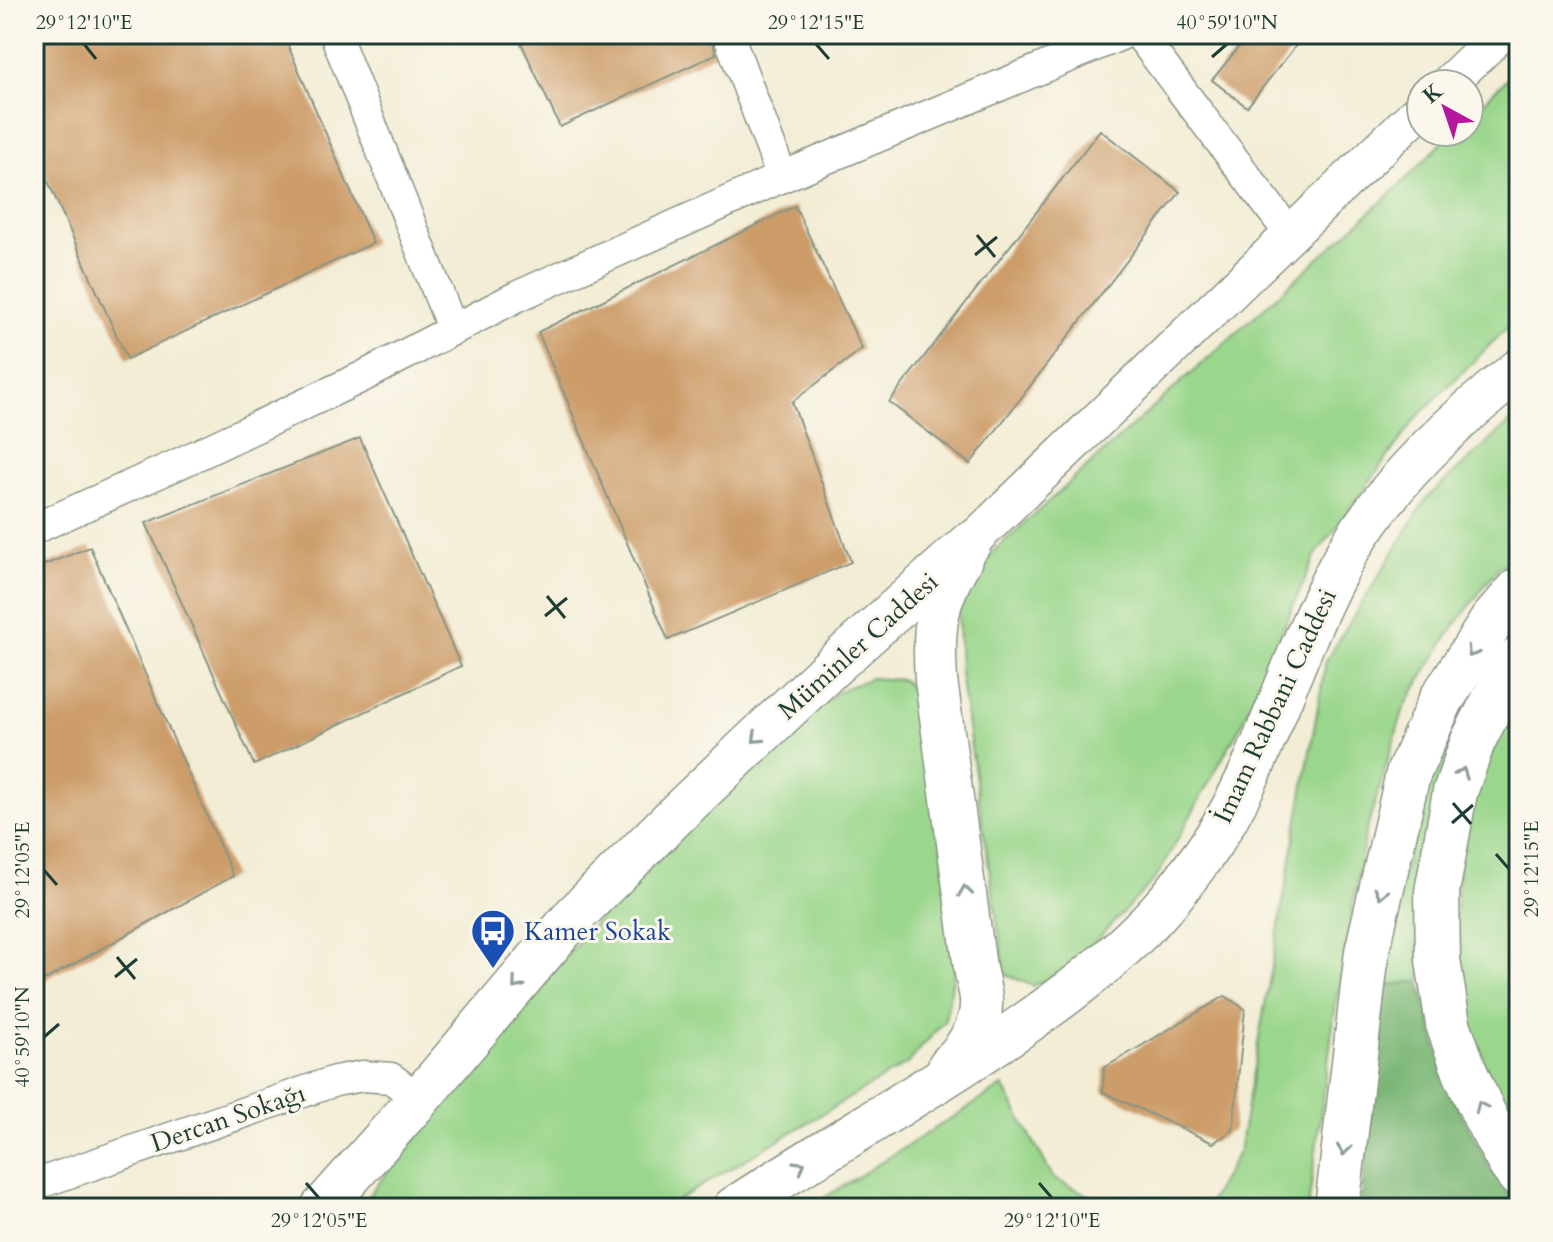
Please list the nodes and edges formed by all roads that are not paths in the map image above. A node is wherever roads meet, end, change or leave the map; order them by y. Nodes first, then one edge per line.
1 (335, 34) edge
2 (728, 34) edge
3 (1123, 34) edge
4 (1139, 34) edge
5 (1500, 34) edge
6 (1465, 68) edge
7 (1405, 124) edge
8 (782, 177) junction
9 (1290, 234) junction
10 (453, 330) junction
11 (1519, 370) edge
12 (34, 529) edge
13 (970, 543) junction
14 (1519, 590) edge
15 (1519, 659) edge
16 (834, 665) junction
17 (936, 680) junction
18 (975, 968) junction
19 (1081, 982) junction
20 (922, 1092) junction
21 (419, 1099) junction
22 (1519, 1175) edge
23 (34, 1185) edge
24 (322, 1208) edge
25 (734, 1208) edge
26 (1337, 1208) edge

1 - 10 street
2 - 8 street
3 - 8 street
4 - 9 street
5 - 6 street
7 - 9 street, Müminler Caddesi
8 - 10 street
9 - 13 street, Müminler Caddesi
10 - 12 street
11 - 19 main road, İmam Rabbani Caddesi
13 - 16 main road, Müminler Caddesi
13 - 17 main road
14 -> 26 highway
22 -> 15 highway
16 - 17 main road
16 -> 21 main road, Müminler Caddesi
18 -> 17 main road
18 - 19 main road
18 - 20 main road
19 - 20 main road, İmam Rabbani Caddesi
25 -> 20 main road, İmam Rabbani Caddesi
21 - 23 street, Dercan Sokağı
21 - 24 main road, Müminler Caddesi

